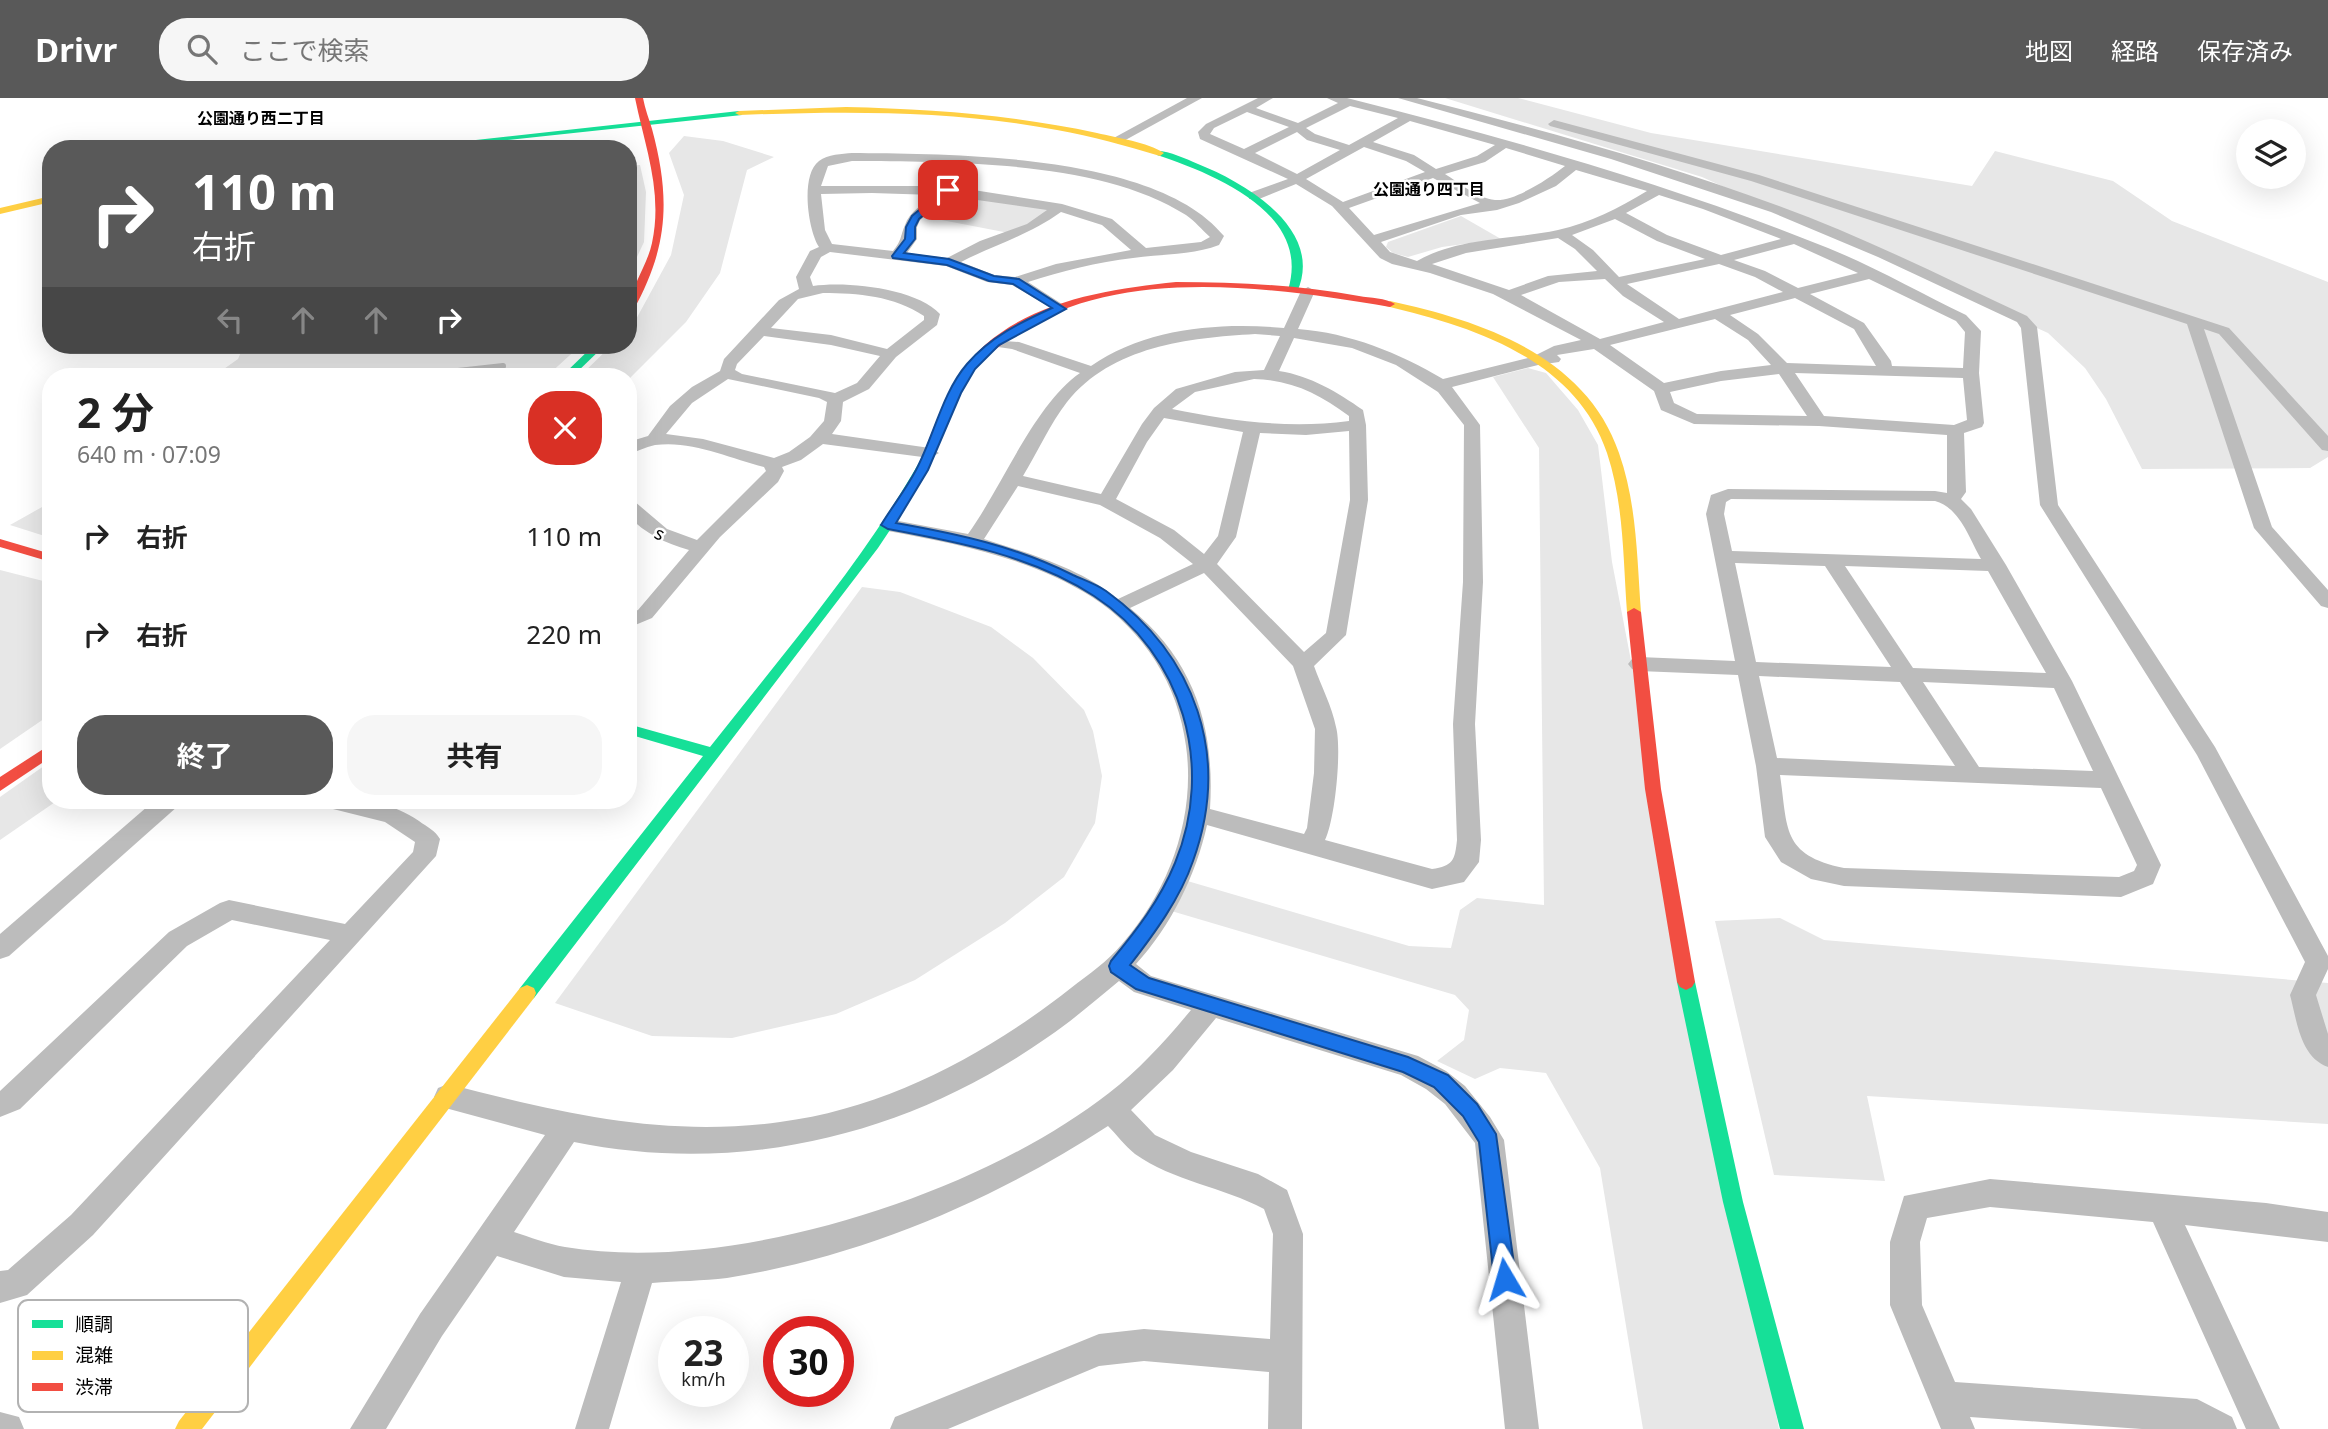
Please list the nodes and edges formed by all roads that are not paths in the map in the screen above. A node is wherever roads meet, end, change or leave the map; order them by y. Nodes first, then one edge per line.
1 (639, 98) edge
2 (651, 98) edge
3 (1196, 98) edge
4 (1267, 98) edge
5 (1404, 98) edge
6 (1446, 98) edge
7 (1341, 100) edge
8 (1245, 108) junction
9 (1406, 118) junction
10 (646, 121) junction
11 (1298, 127) junction
12 (478, 140) edge
13 (1116, 140) junction
14 (1504, 144) junction
15 (1356, 145) junction
16 (1244, 154) junction
17 (1574, 165) junction
18 (1054, 170) junction
19 (1436, 174) junction
20 (1297, 179) junction
21 (815, 190) junction
22 (948, 190) junction
23 (1658, 190) junction
24 (1254, 196) junction
25 (1017, 200) junction
26 (42, 201) edge
27 (1497, 206) junction
28 (1341, 207) junction
29 (1058, 208) junction
30 (0, 211) edge
31 (1617, 214) junction
32 (1561, 234) junction
33 (1373, 240) junction
34 (1795, 240) junction
35 (828, 248) junction
36 (1142, 252) junction
37 (897, 256) junction
38 (1717, 259) junction
39 (949, 262) junction
40 (1421, 265) junction
41 (1867, 275) junction
42 (1612, 279) junction
43 (1016, 281) junction
44 (1300, 290) junction
45 (807, 291) junction
46 (1795, 293) junction
47 (1512, 295) junction
48 (637, 296) edge
49 (1060, 309) junction
50 (1717, 313) junction
51 (2193, 320) junction
52 (1677, 324) junction
53 (761, 331) junction
54 (1289, 333) junction
55 (996, 343) junction
56 (1598, 344) junction
57 (590, 354) edge
58 (890, 354) junction
59 (1538, 360) junction
60 (576, 368) edge
61 (1784, 369) junction
62 (1884, 370) junction
63 (1093, 372) junction
64 (729, 373) junction
65 (1971, 373) junction
66 (1270, 374) junction
67 (1440, 385) junction
68 (1661, 389) junction
69 (835, 400) junction
70 (1160, 412) junction
71 (1819, 421) junction
72 (1358, 425) junction
73 (1252, 430) junction
74 (1955, 430) junction
75 (820, 438) junction
76 (655, 439) junction
77 (637, 446) edge
78 (2328, 446) edge
79 (930, 453) junction
80 (772, 464) junction
81 (922, 470) junction
82 (1013, 479) junction
83 (1951, 500) junction
84 (1106, 501) junction
85 (637, 514) edge
86 (888, 525) junction
87 (973, 541) junction
88 (0, 543) edge
89 (700, 547) junction
90 (42, 555) edge
91 (1724, 557) junction
92 (1831, 560) junction
93 (1206, 565) junction
94 (1996, 565) junction
95 (2328, 602) edge
96 (1117, 607) junction
97 (637, 619) edge
98 (1303, 664) junction
99 (1639, 664) junction
100 (1747, 670) junction
101 (1907, 676) junction
102 (2061, 681) junction
103 (637, 732) edge
104 (714, 754) junction
105 (42, 755) edge
106 (1767, 766) junction
107 (1972, 774) junction
108 (2108, 780) junction
109 (0, 785) edge
110 (160, 809) edge
111 (367, 809) edge
112 (1198, 814) junction
113 (1310, 845) junction
114 (350, 935) junction
115 (0, 949) edge
116 (1118, 966) junction
117 (1211, 1004) junction
118 (2328, 1055) edge
119 (448, 1097) junction
120 (0, 1104) edge
121 (1110, 1109) junction
122 (568, 1127) junction
123 (2162, 1208) junction
124 (2328, 1227) edge
125 (492, 1240) junction
126 (641, 1269) junction
127 (0, 1287) edge
128 (248, 1351) edge
129 (1286, 1357) junction
130 (1945, 1398) junction
131 (200, 1412) edge
132 (0, 1429) edge
133 (7, 1429) edge
134 (187, 1429) edge
135 (367, 1429) edge
136 (592, 1429) edge
137 (907, 1429) edge
138 (1285, 1429) edge
139 (1522, 1429) edge
140 (1792, 1429) edge
141 (1958, 1429) edge
142 (2220, 1429) edge
143 (2263, 1429) edge

1 - 10 street
2 - 10 street
3 - 13 street
4 - 8 street
5 - 118 street
6 - 51 street
7 - 9 street
7 - 11 street
8 - 11 street
8 - 16 street
9 - 14 street
9 - 15 street
10 - 12 street
10 - 13 street
10 - 48 street
11 - 15 street
11 - 16 street
13 - 24 street
14 - 17 street
14 - 19 street
15 - 19 street
15 - 20 street
16 - 20 street
17 - 23 street
17 - 27 street
18 - 21 street
18 - 25 street
18 - 36 street
19 - 27 street
19 - 28 street
20 - 24 street
20 - 28 street
21 - 22 street
21 - 35 street
22 - 25 street
22 - 37 street
23 - 31 street
23 - 34 street
24 - 44 street
25 - 29 street
26 - 30 street
27 - 33 street
28 - 33 street
29 - 36 street
29 - 39 street
31 - 32 street
31 - 38 street
32 - 40 street
32 - 42 street
33 - 40 street
34 - 38 street
34 - 41 street
35 - 37 street
35 - 45 street
36 - 43 street
37 - 39 street
38 - 42 street
38 - 46 street
39 - 43 street
40 - 47 street
41 - 46 street
41 - 65 street
42 - 47 street
42 - 52 street
43 - 49 street
44 - 49 street
44 - 54 street
44 - 59 street
45 - 53 street
45 - 58 street
46 - 50 street
46 - 62 street
47 - 56 street
49 - 55 street
50 - 52 street
50 - 61 street
51 - 78 street
51 - 95 street
52 - 56 street
53 - 58 street
53 - 64 street
54 - 63 street
54 - 66 street
54 - 67 street
55 - 63 street
55 - 79 street
56 - 59 street
56 - 68 street
57 - 60 street
58 - 69 street
59 - 67 street
59 - 99 street
61 - 62 street
61 - 68 street
61 - 71 street
62 - 65 street
63 - 82 street
64 - 69 street
64 - 76 street
65 - 74 street
66 - 70 street
66 - 72 street
67 - 113 street
68 - 71 street
69 - 75 street
70 - 73 street
70 - 84 street
71 - 74 street
72 - 73 street
72 - 98 street
73 - 93 street
74 - 83 street
75 - 79 street
75 - 80 street
75 - 81 street
76 - 77 street
76 - 80 street
79 - 81 street
80 - 89 street
81 - 86 street
82 - 84 street
82 - 87 street
83 - 91 street
83 - 94 street
84 - 93 street
85 - 89 street, s
86 - 87 street
86 - 104 street
87 - 96 street
88 - 90 street
89 - 97 street
91 - 92 street
91 - 100 street
92 - 94 street
92 - 101 street
93 - 96 street
93 - 98 street
94 - 102 street
96 - 112 street
98 - 113 street
99 - 100 street
99 - 140 street
100 - 101 street
100 - 106 street
101 - 102 street
101 - 107 street
102 - 108 street
103 - 104 street
104 - 119 street
105 - 109 street
106 - 107 street
106 - 108 street
107 - 108 street
110 - 115 street
111 - 114 street
112 - 113 street
112 - 116 street
114 - 120 street
114 - 127 street
116 - 117 street
116 - 122 street
117 - 121 street
117 - 139 street
119 - 122 street
119 - 128 street
121 - 126 street
121 - 129 street
122 - 125 street
123 - 124 street
123 - 130 street
123 - 143 street
125 - 126 street
125 - 135 street
126 - 136 street
129 - 137 street
129 - 138 street
130 - 141 street
130 - 142 street
131 - 134 street
132 - 133 street

